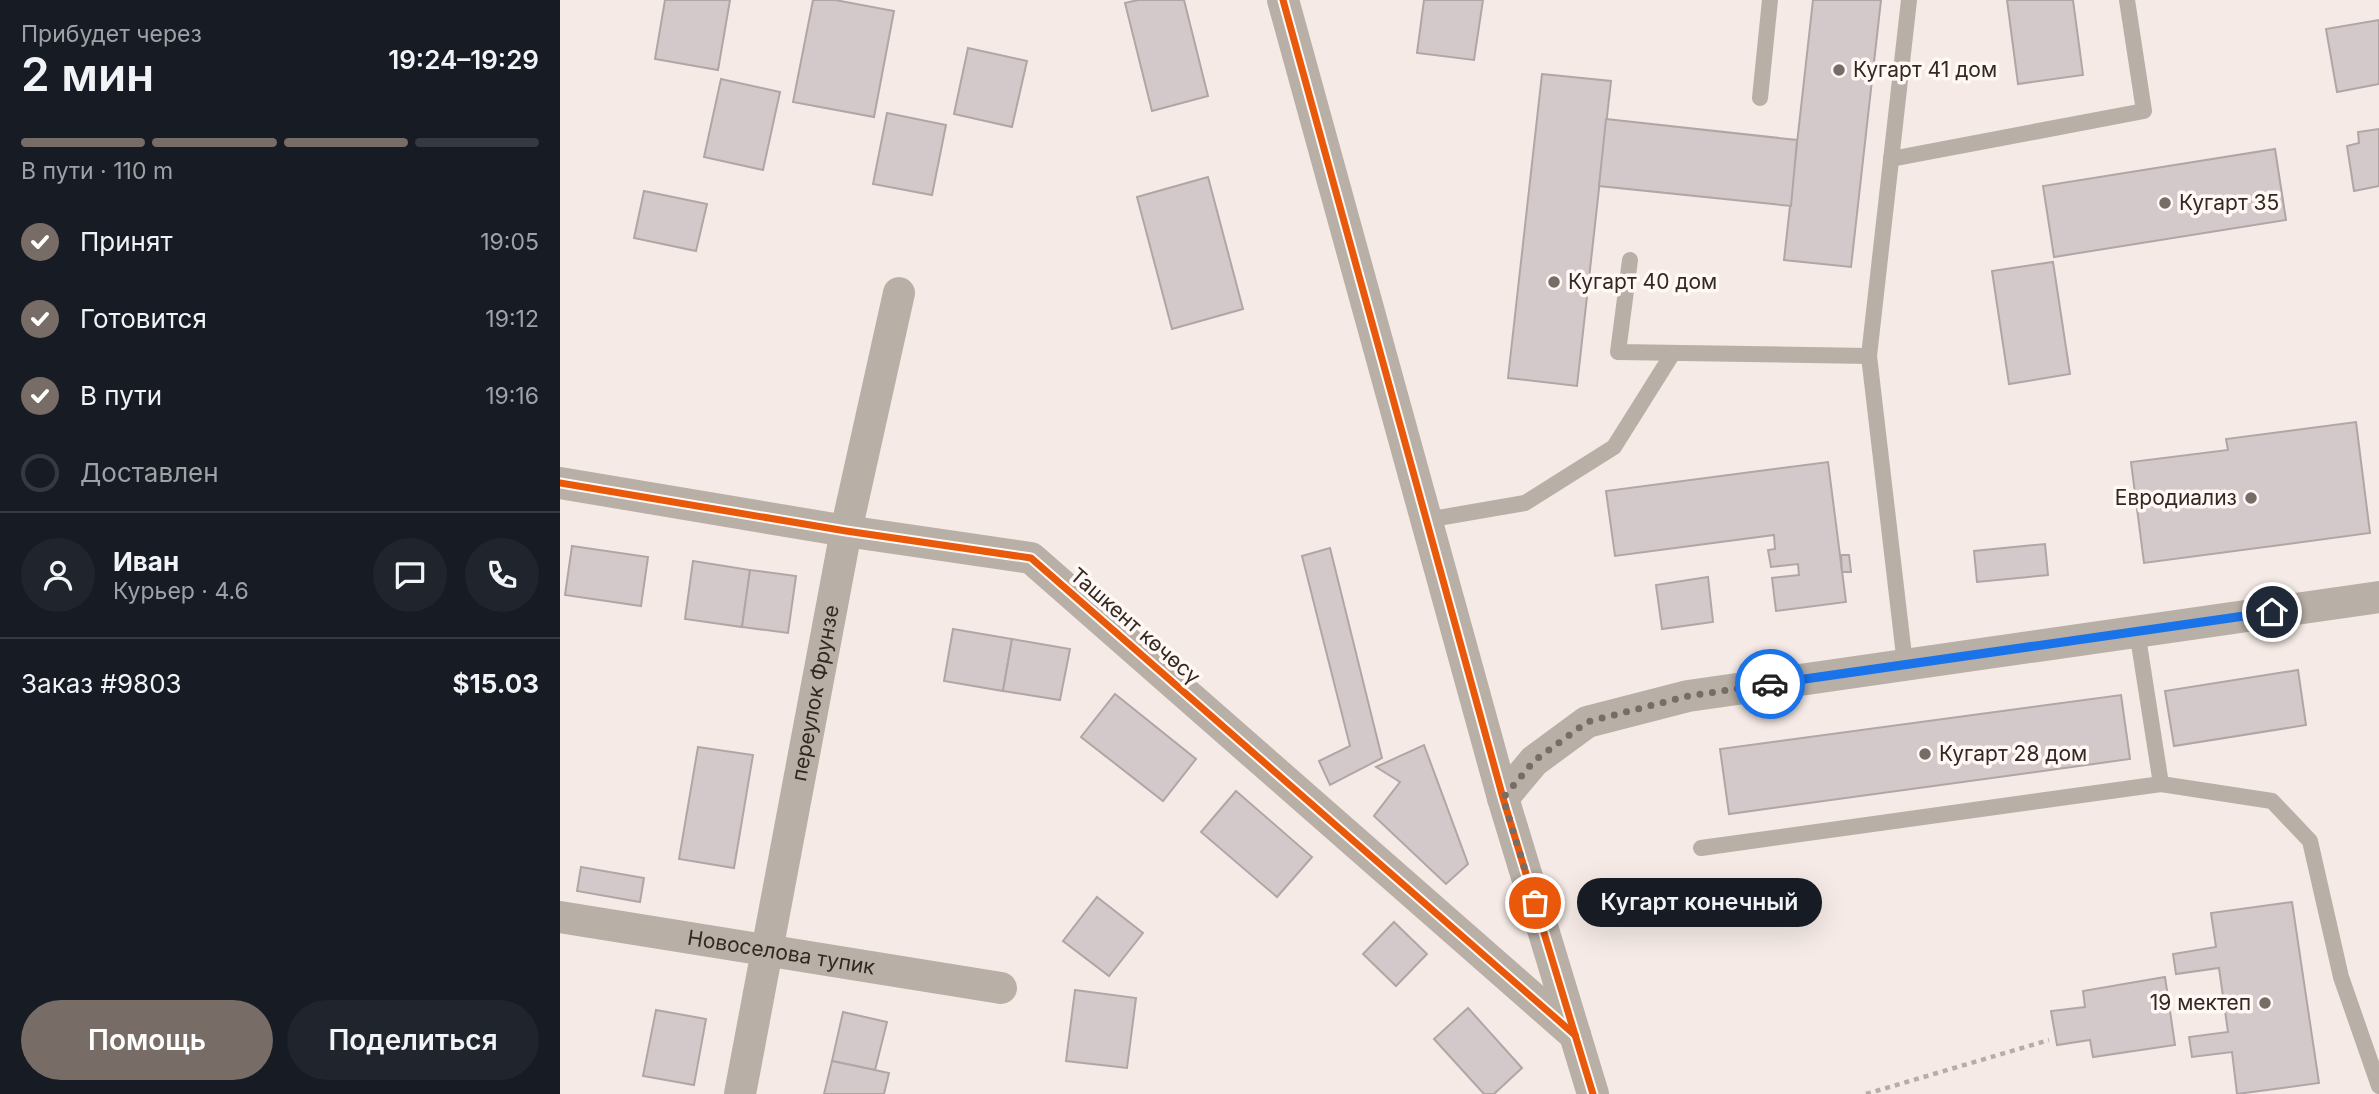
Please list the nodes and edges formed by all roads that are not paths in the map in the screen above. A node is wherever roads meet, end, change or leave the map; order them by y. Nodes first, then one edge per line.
1 (1283, 0) edge
2 (1770, 0) edge
3 (1909, 0) edge
4 (2127, 0) edge
5 (1760, 98) dead end
6 (1891, 159) junction
7 (1630, 260) dead end
8 (899, 292) dead end
9 (1673, 353) junction
10 (1869, 356) junction
11 (560, 483) edge
12 (1426, 520) junction
13 (846, 531) junction
14 (2379, 597) edge
15 (2137, 631) junction
16 (1905, 664) junction
17 (2161, 784) junction
18 (1503, 798) junction
19 (1701, 848) dead end
20 (560, 917) edge
21 (768, 949) junction
22 (1001, 988) dead end
23 (1575, 1035) junction
24 (2379, 1086) edge
25 (740, 1094) edge
26 (1593, 1094) edge

1 - 12 street
2 - 5 lane
3 - 6 lane
4 - 6 lane
6 - 10 lane
7 - 9 lane
8 - 13 street, переулок Фрунзе
9 - 10 lane
9 - 12 lane
10 - 16 lane
11 - 13 street, Ташкент көчөсү
12 - 18 street
13 - 21 street, переулок Фрунзе
13 - 23 street, Ташкент көчөсү
14 - 15 street
15 - 16 street
15 - 17 lane
16 - 18 street
17 - 19 lane
17 - 24 lane
18 - 23 street
20 - 21 street, Новоселова тупик
21 - 22 street, Новоселова тупик
21 - 25 street, переулок Фрунзе
23 - 26 street

